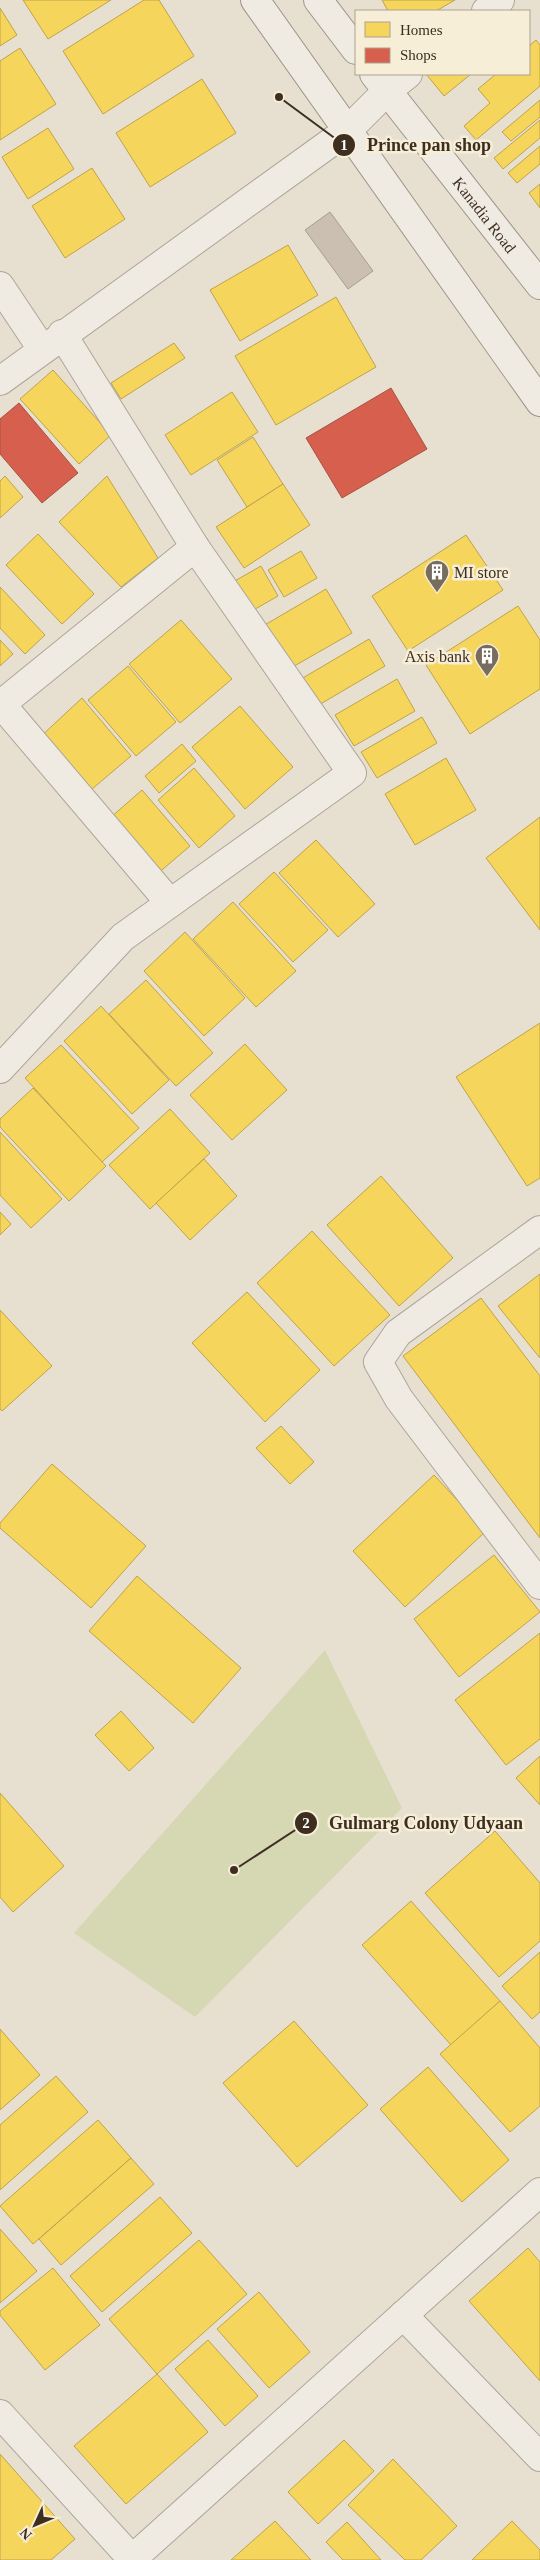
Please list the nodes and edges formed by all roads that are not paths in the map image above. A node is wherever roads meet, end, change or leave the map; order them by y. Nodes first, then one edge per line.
1 (255, 0) edge
2 (318, 0) edge
3 (500, 0) edge
4 (487, 10) edge
5 (355, 49) edge
6 (404, 75) edge
7 (380, 82) edge
8 (348, 130) junction
9 (540, 285) edge
10 (0, 286) edge
11 (52, 342) junction
12 (0, 381) edge
13 (540, 402) edge
14 (195, 547) junction
15 (1, 705) edge
16 (170, 903) junction
17 (1, 1065) edge
18 (540, 1230) edge
19 (540, 1585) edge
20 (540, 2192) edge
21 (403, 2315) junction
22 (0, 2414) edge
23 (540, 2457) edge
24 (132, 2560) edge

1 - 8 street
2 - 5 street
3 - 4 street
6 - 7 street
7 - 8 street
7 - 9 street, Kanadia Road
8 - 11 street
8 - 13 street
10 - 11 street
11 - 12 street
11 - 14 street
14 - 15 street
14 - 16 street
15 - 16 street
16 - 17 street
18 - 19 street
20 - 21 street
21 - 23 street
21 - 24 street
22 - 24 street

